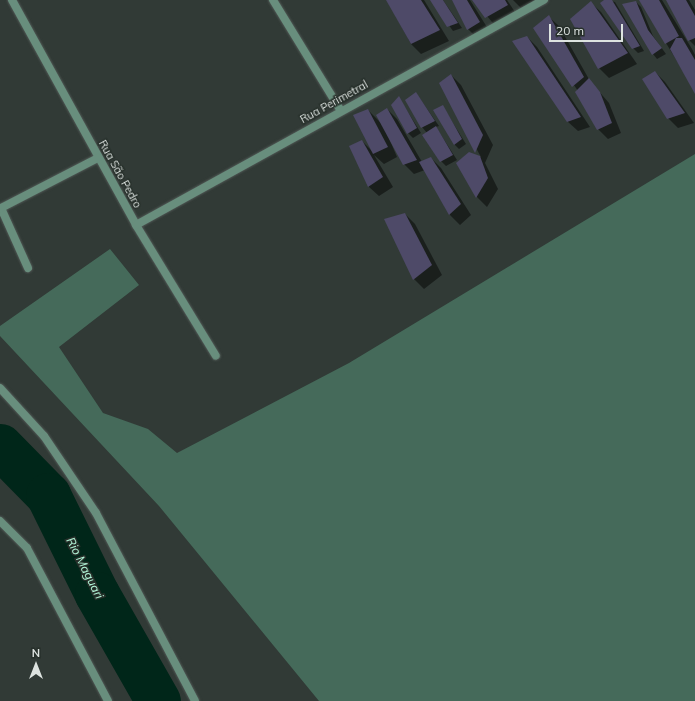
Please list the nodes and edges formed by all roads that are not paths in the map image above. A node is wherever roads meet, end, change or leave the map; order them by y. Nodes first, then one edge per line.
1 (12, 0) edge
2 (273, 0) edge
3 (544, 0) edge
4 (341, 111) junction
5 (98, 158) junction
6 (136, 225) junction
7 (28, 268) dead end
8 (216, 356) dead end
9 (0, 388) edge
10 (0, 521) edge
11 (108, 701) edge
12 (195, 701) edge

1 - 5 street, Rua São Pedro
2 - 4 street
3 - 4 street, Rua Perimetral
4 - 6 street, Rua Perimetral
5 - 6 street, Rua São Pedro
5 - 7 street
6 - 8 street, Rua São Pedro
9 - 12 street
10 - 11 street

